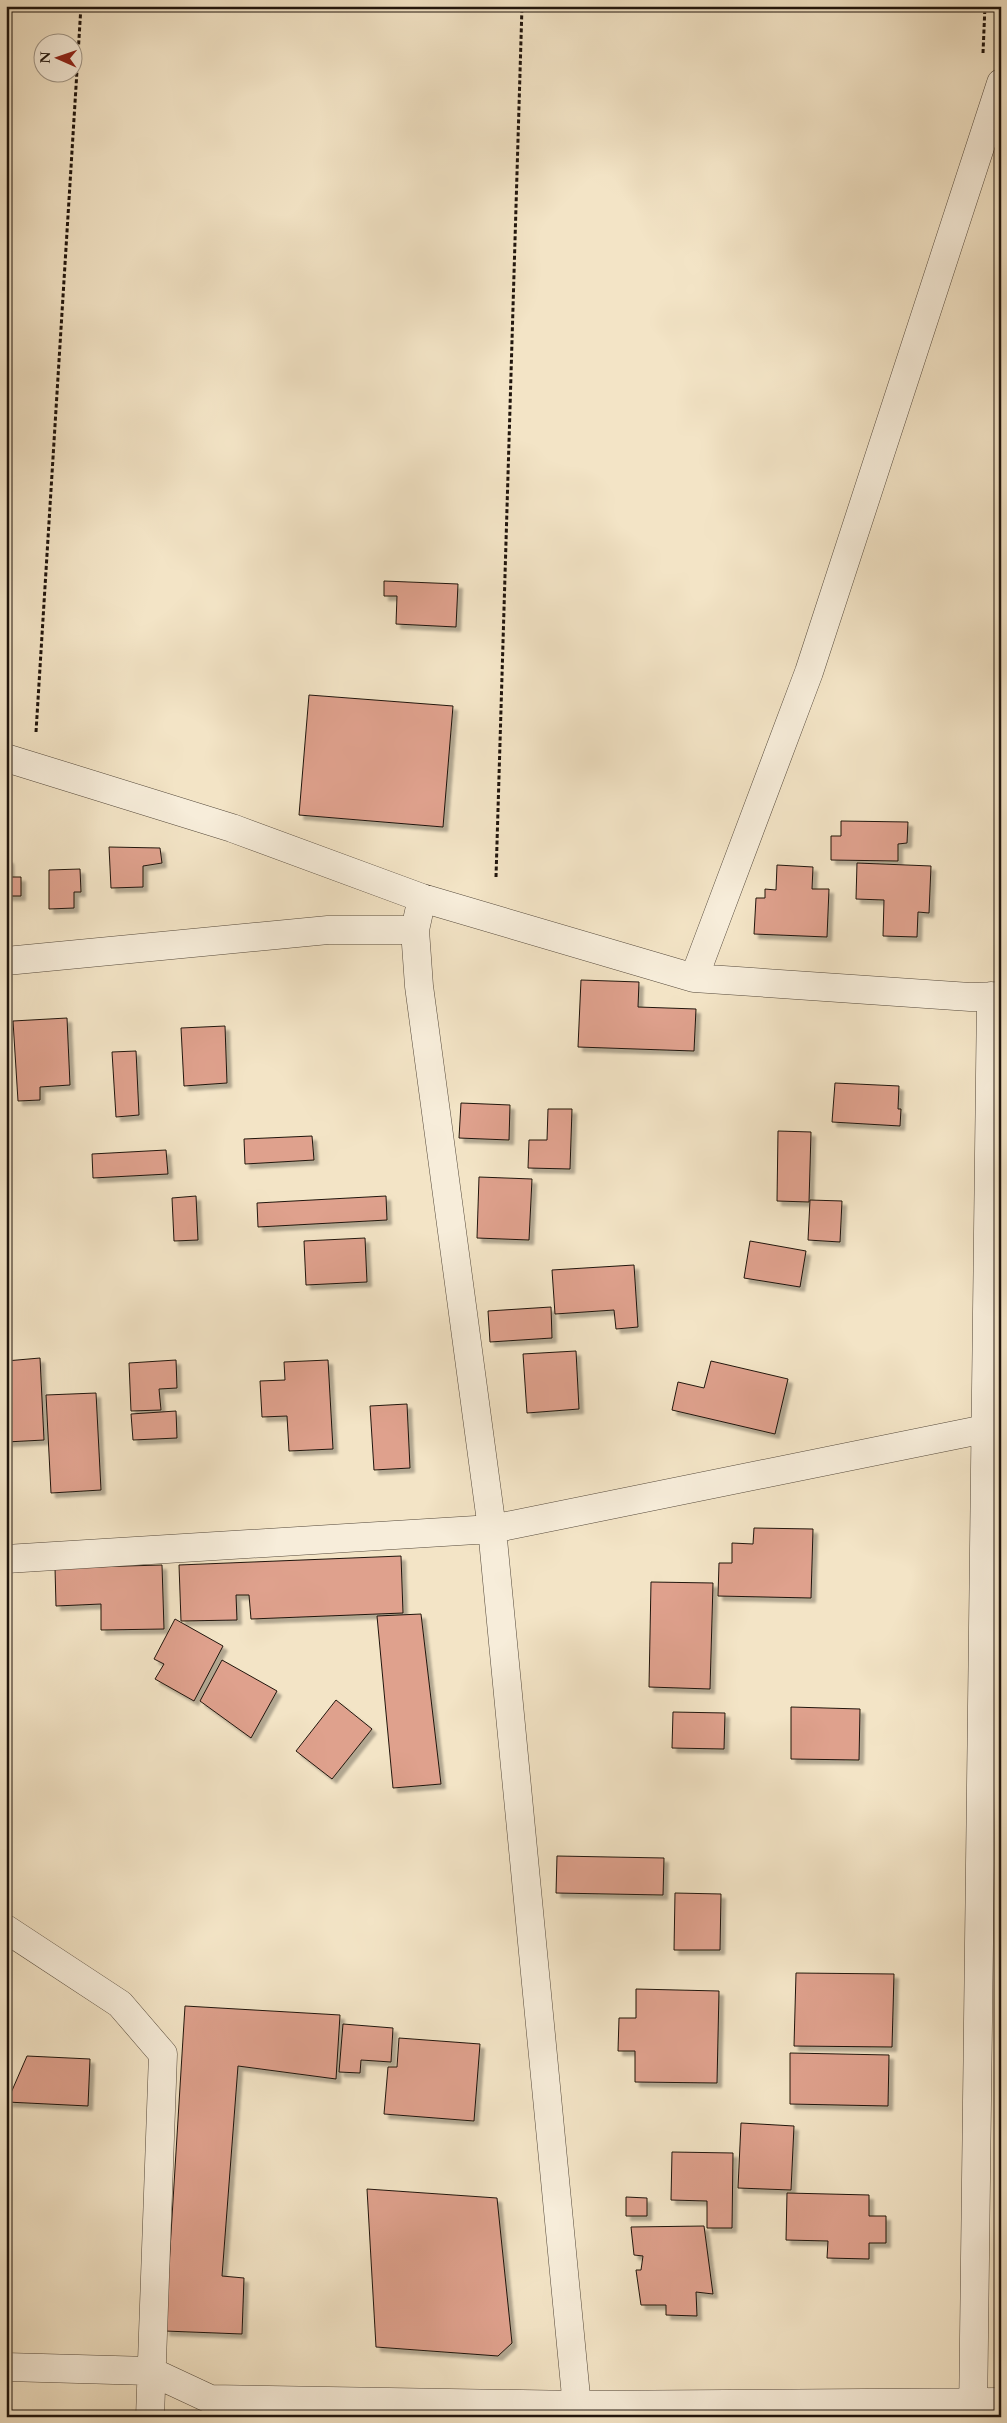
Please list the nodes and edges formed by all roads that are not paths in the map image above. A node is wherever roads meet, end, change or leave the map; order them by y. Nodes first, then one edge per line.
1 (1001, 82) edge
2 (6, 758) edge
3 (422, 898) junction
4 (415, 930) junction
5 (6, 961) edge
6 (694, 978) junction
7 (996, 996) edge
8 (985, 1429) junction
9 (492, 1529) junction
10 (6, 1559) edge
11 (991, 1696) edge
12 (6, 1929) edge
13 (6, 2367) edge
14 (150, 2371) junction
15 (1001, 2402) edge
16 (973, 2409) edge
17 (577, 2411) edge
18 (150, 2417) edge

1 - 6 street
2 - 3 street
3 - 4 street
3 - 6 street
4 - 5 street
4 - 9 street
6 - 7 street
7 - 8 street
8 - 9 street
8 - 11 street
9 - 10 street
9 - 17 street
11 - 16 street
12 - 14 street
13 - 14 street
14 - 17 street
14 - 18 street
15 - 16 street
16 - 17 street

